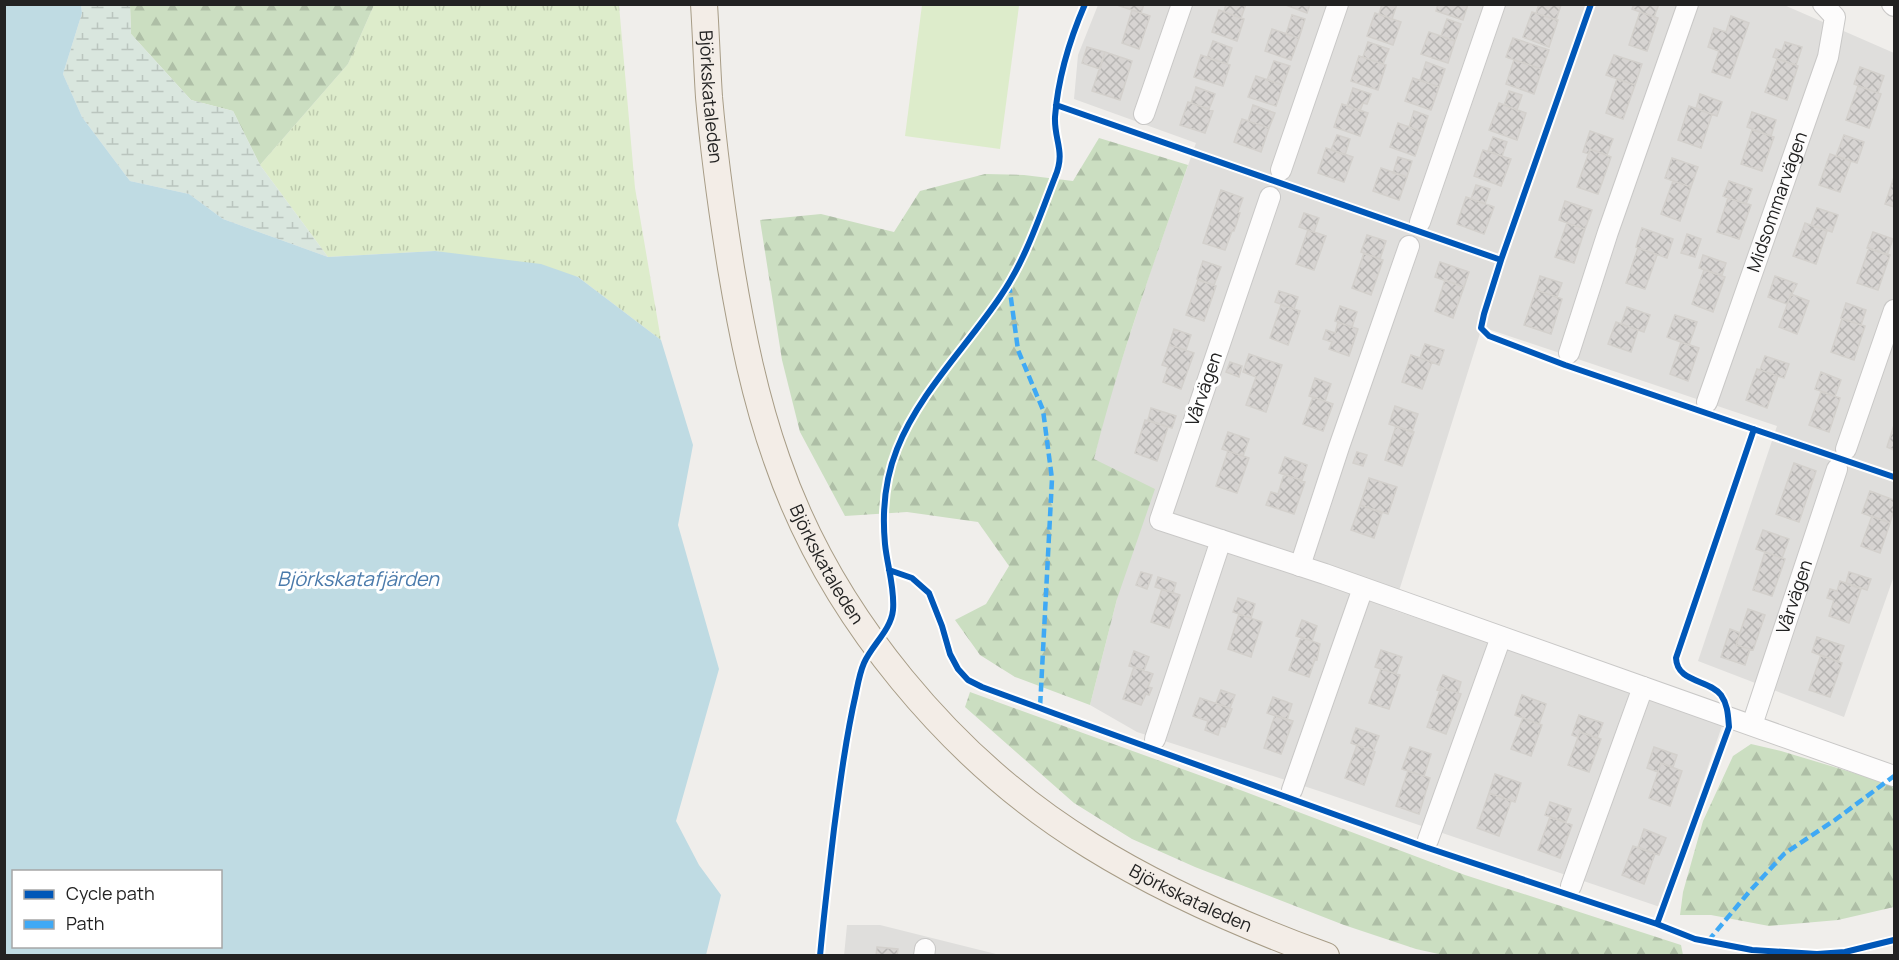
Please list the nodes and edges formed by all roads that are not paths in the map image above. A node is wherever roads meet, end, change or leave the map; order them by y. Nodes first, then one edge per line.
1 (704, 4) edge
2 (1182, 4) edge
3 (1338, 4) edge
4 (1495, 4) edge
5 (1688, 4) edge
6 (1823, 4) edge
7 (1144, 114) dead end
8 (1281, 170) dead end
9 (1270, 197) dead end
10 (1420, 222) dead end
11 (1409, 246) dead end
12 (1894, 310) edge
13 (1569, 353) dead end
14 (1707, 402) dead end
15 (1846, 449) dead end
16 (1837, 469) dead end
17 (1221, 540) junction
18 (1300, 566) junction
19 (1363, 588) junction
20 (1501, 637) junction
21 (1643, 687) junction
22 (1752, 725) junction
23 (1155, 739) dead end
24 (1894, 776) edge
25 (1292, 790) dead end
26 (1428, 840) dead end
27 (1571, 886) dead end
28 (1326, 956) edge

1 - 28 main road, Björkskataleden
2 - 7 street
3 - 8 street
4 - 10 street
5 - 13 street
6 - 14 street, Midsommarvägen
9 - 17 street, Vårvägen
11 - 18 street
12 - 15 street
16 - 22 street, Vårvägen
17 - 18 street, Vårvägen
17 - 23 street
18 - 19 street, Vårvägen
19 - 20 street, Vårvägen
19 - 25 street
20 - 21 street, Vårvägen
20 - 26 street
21 - 22 street, Vårvägen
21 - 27 street
22 - 24 street, Vårvägen

